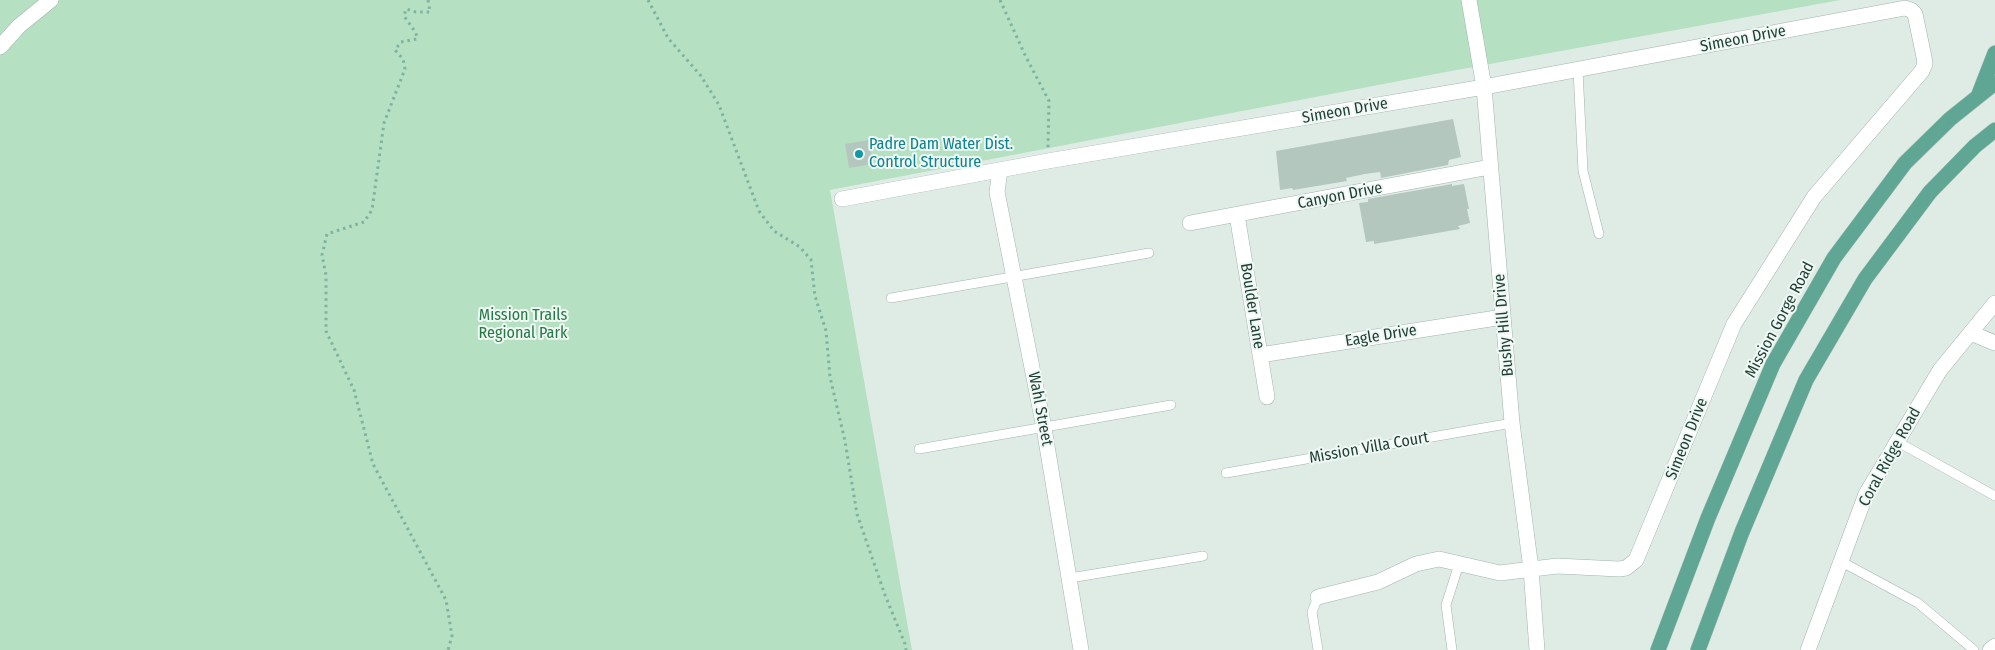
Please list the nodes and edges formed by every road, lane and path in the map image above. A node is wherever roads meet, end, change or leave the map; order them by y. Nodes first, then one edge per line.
1 (51, 0) edge
2 (428, 0) edge
3 (648, 0) edge
4 (1000, 0) edge
5 (1469, 0) edge
6 (0, 47) edge
7 (1995, 54) edge
8 (1578, 70) junction
9 (1995, 83) edge
10 (1484, 88) junction
11 (1979, 96) junction
12 (1995, 130) edge
13 (1048, 161) junction
14 (1490, 167) junction
15 (1000, 170) junction
16 (842, 198) dead end
17 (1237, 215) junction
18 (1190, 223) dead end
19 (1599, 234) dead end
20 (1148, 253) dead end
21 (1013, 277) junction
22 (891, 298) dead end
23 (1995, 303) edge
24 (1503, 317) junction
25 (1972, 333) junction
26 (1995, 343) edge
27 (1260, 355) junction
28 (1267, 397) dead end
29 (1171, 405) dead end
30 (1512, 423) junction
31 (1044, 428) junction
32 (1896, 442) junction
33 (919, 449) dead end
34 (1226, 473) dead end
35 (1995, 496) edge
36 (1203, 556) dead end
37 (1842, 562) junction
38 (1460, 564) junction
39 (1531, 569) junction
40 (1070, 578) junction
41 (1318, 597) joint
42 (1995, 646) edge
43 (448, 650) edge
44 (906, 650) edge
45 (1081, 650) edge
46 (1318, 650) edge
47 (1452, 650) edge
48 (1537, 650) edge
49 (1658, 650) edge
50 (1698, 650) edge
51 (1808, 650) edge
52 (1974, 650) edge
53 (1990, 650) edge

1 - 6 street
2 - 43 path
3 - 44 path
4 - 13 path
5 - 10 street, Bushy Hill Drive
7 - 11 main road
8 - 10 street, Simeon Drive
8 - 19 lane
8 - 39 street, Simeon Drive
9 - 11 main road, Mission Gorge Road
10 - 13 street, Simeon Drive
10 - 14 street, Bushy Hill Drive
11 - 49 main road, Mission Gorge Road
12 - 50 main road
13 - 15 street, Simeon Drive
14 - 17 street, Canyon Drive
14 - 24 street, Bushy Hill Drive
15 - 16 street, Simeon Drive
15 - 21 street, Wahl Street
17 - 18 street, Canyon Drive
17 - 27 street, Boulder Lane
20 - 21 lane
21 - 22 lane
21 - 31 street, Wahl Street
23 - 25 street, Coral Ridge Road
24 - 27 street, Eagle Drive
24 - 30 street, Bushy Hill Drive
25 - 26 street
25 - 32 street, Coral Ridge Road
27 - 28 street, Boulder Lane
29 - 31 lane
30 - 34 lane, Mission Villa Court
30 - 39 street, Bushy Hill Drive
31 - 33 lane
31 - 40 street, Wahl Street
32 - 35 lane
32 - 37 street, Coral Ridge Road
36 - 40 lane
37 - 51 street, Coral Ridge Road
37 - 52 lane
38 - 39 street
38 - 41 street
38 - 47 lane
39 - 48 street, Bushy Hill Drive
40 - 45 street, Wahl Street
41 - 46 lane
42 - 53 street

